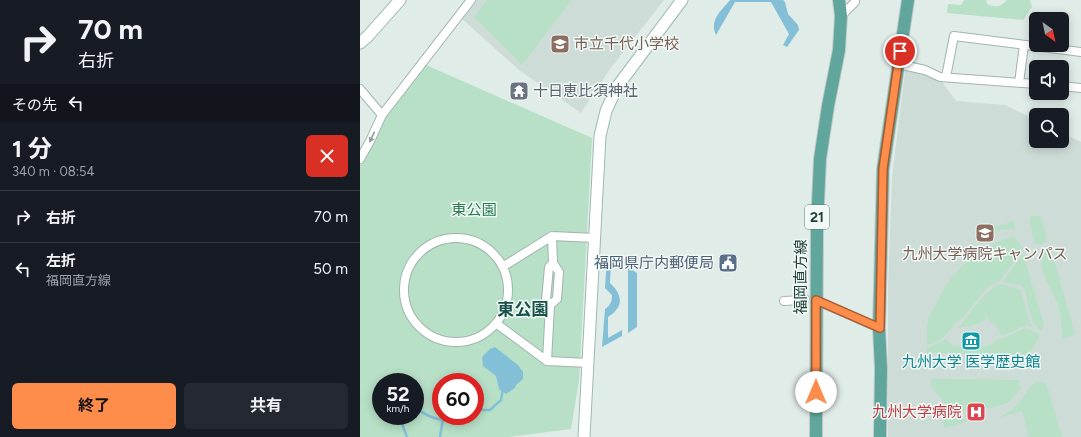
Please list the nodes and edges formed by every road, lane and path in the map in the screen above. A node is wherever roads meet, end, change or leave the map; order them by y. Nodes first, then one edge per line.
1 (400, 0) edge
2 (471, 0) edge
3 (682, 0) edge
4 (839, 0) edge
5 (855, 0) edge
6 (908, 0) edge
7 (841, 16) junction
8 (360, 43) edge
9 (1024, 45) junction
10 (1081, 52) edge
11 (898, 64) junction
12 (946, 77) junction
13 (1019, 83) junction
14 (1029, 84) edge
15 (1069, 87) edge
16 (1081, 88) edge
17 (360, 89) edge
18 (382, 115) junction
19 (360, 159) edge
20 (552, 236) junction
21 (595, 238) junction
22 (504, 266) junction
23 (811, 300) junction
24 (784, 301) dead end
25 (497, 324) junction
26 (880, 328) junction
27 (547, 361) junction
28 (589, 362) junction
29 (584, 437) edge
30 (816, 437) edge
31 (880, 437) edge

1 - 8 street
2 - 18 street
3 - 21 street
4 - 7 main road, 福岡直方線 / 21
5 - 7 street
6 - 11 main road
7 - 23 main road, 福岡直方線 / 21
9 - 10 street
9 - 12 street
9 - 13 street
11 - 12 street
11 - 26 main road
12 - 13 street
13 - 14 street
15 - 16 street
17 - 18 street
18 -> 19 street
20 - 21 street
20 - 22 street
20 - 27 street
21 - 28 street
22 - 25 street
22 - 25 street
23 - 24 street
23 - 26 street
23 - 30 main road, 福岡直方線 / 21
25 - 27 street
26 - 31 main road
27 - 28 street
28 - 29 street

